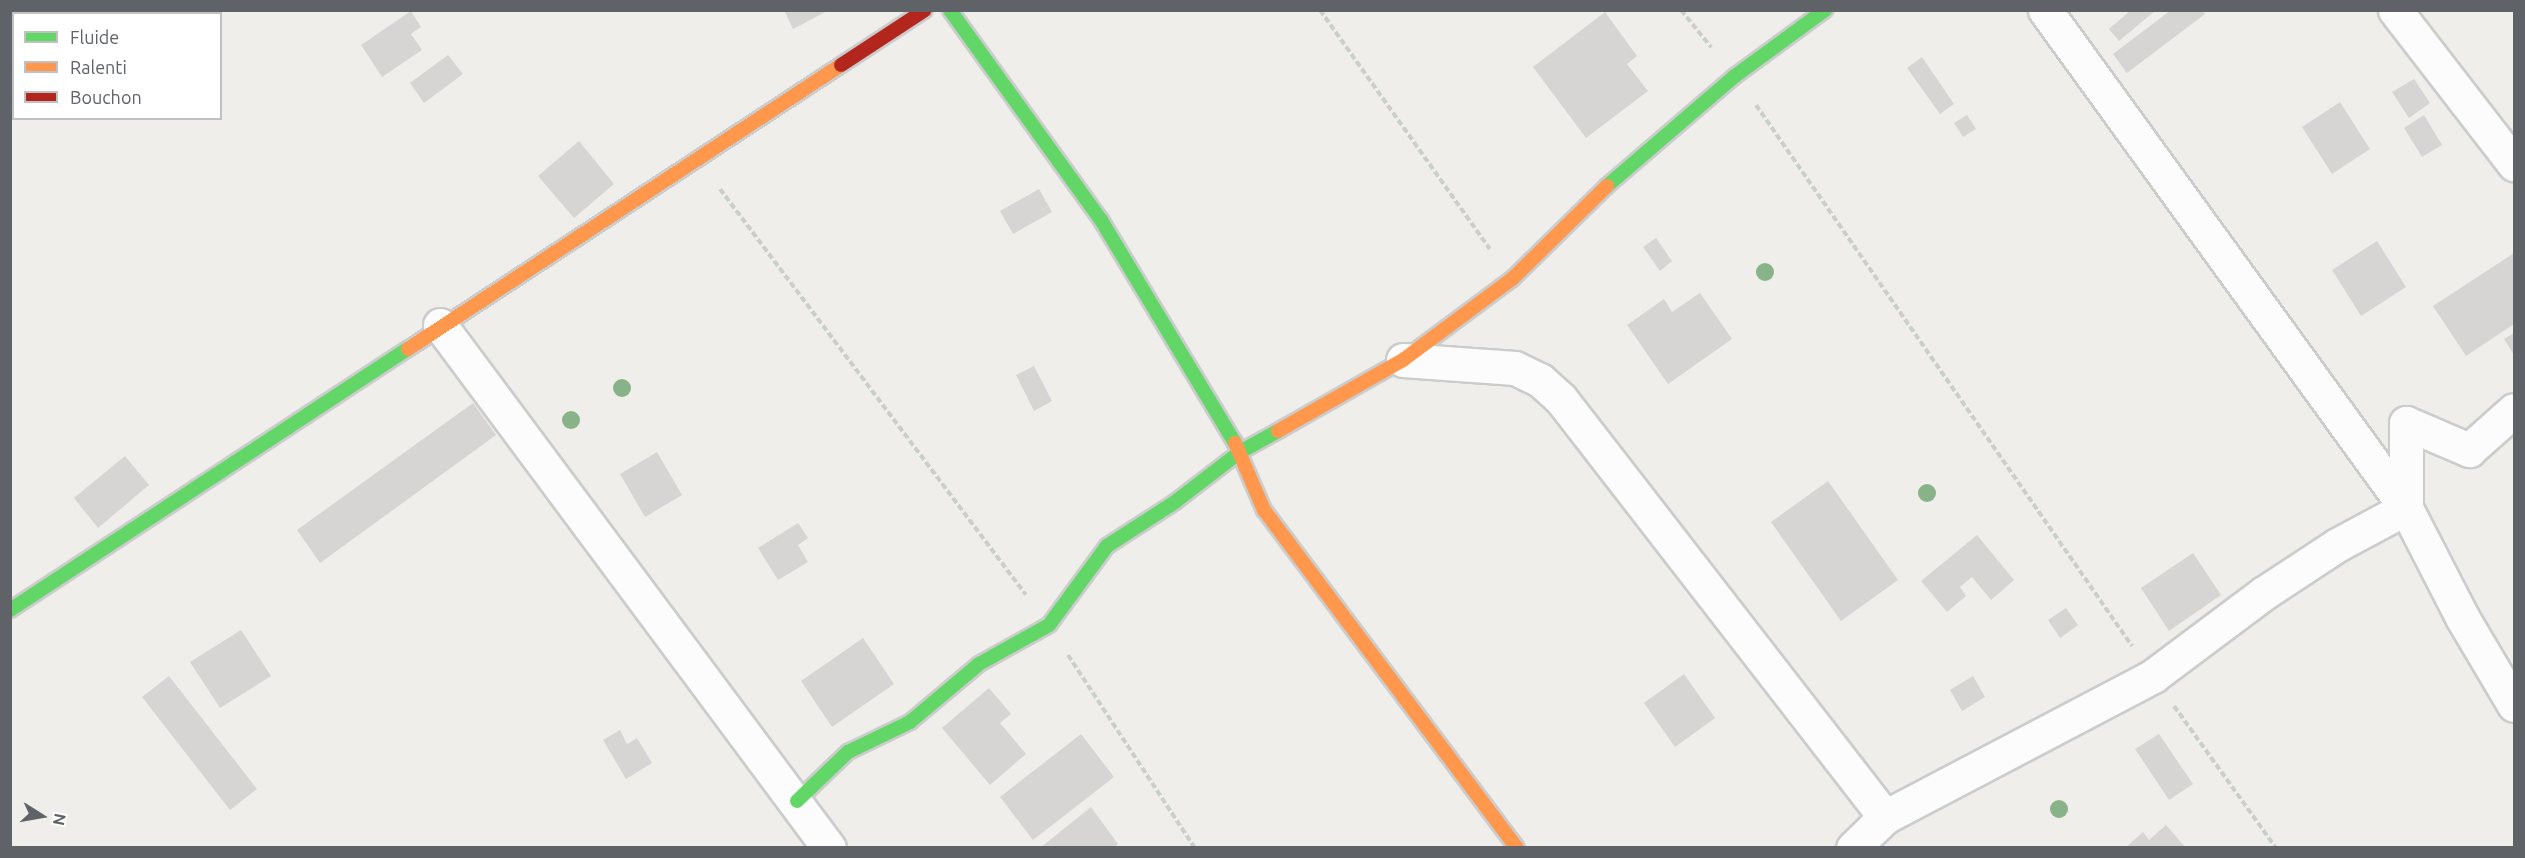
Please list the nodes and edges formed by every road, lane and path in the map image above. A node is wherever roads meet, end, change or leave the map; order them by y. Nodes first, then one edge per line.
1 (925, 10) edge
2 (950, 10) edge
3 (1320, 10) edge
4 (1681, 10) edge
5 (1825, 10) edge
6 (2045, 10) edge
7 (2395, 10) edge
8 (1735, 76) junction
9 (696, 157) junction
10 (2514, 164) edge
11 (1512, 279) junction
12 (440, 325) junction
13 (1403, 360) junction
14 (2514, 410) edge
15 (1240, 452) junction
16 (2406, 508) junction
17 (10, 610) edge
18 (1049, 625) junction
19 (2153, 676) junction
20 (2514, 705) edge
21 (796, 801) junction
22 (1885, 817) junction
23 (829, 848) edge
24 (1195, 848) edge
25 (1517, 848) edge
26 (1852, 848) edge
27 (2276, 848) edge

1 - 9 street
2 - 15 street
3 - 11 path
4 - 8 path
5 - 8 street
6 - 16 street
7 - 10 street
8 - 11 street
8 - 19 path
9 - 12 street
9 - 18 path
11 - 13 street
12 - 17 street
12 - 21 street
13 - 15 street
13 - 22 street
14 - 16 street
15 - 18 street
15 - 25 street
16 - 19 street
16 - 20 street
18 - 21 street
18 - 24 path
19 - 22 street
19 - 27 path
21 - 23 street
22 - 26 street

